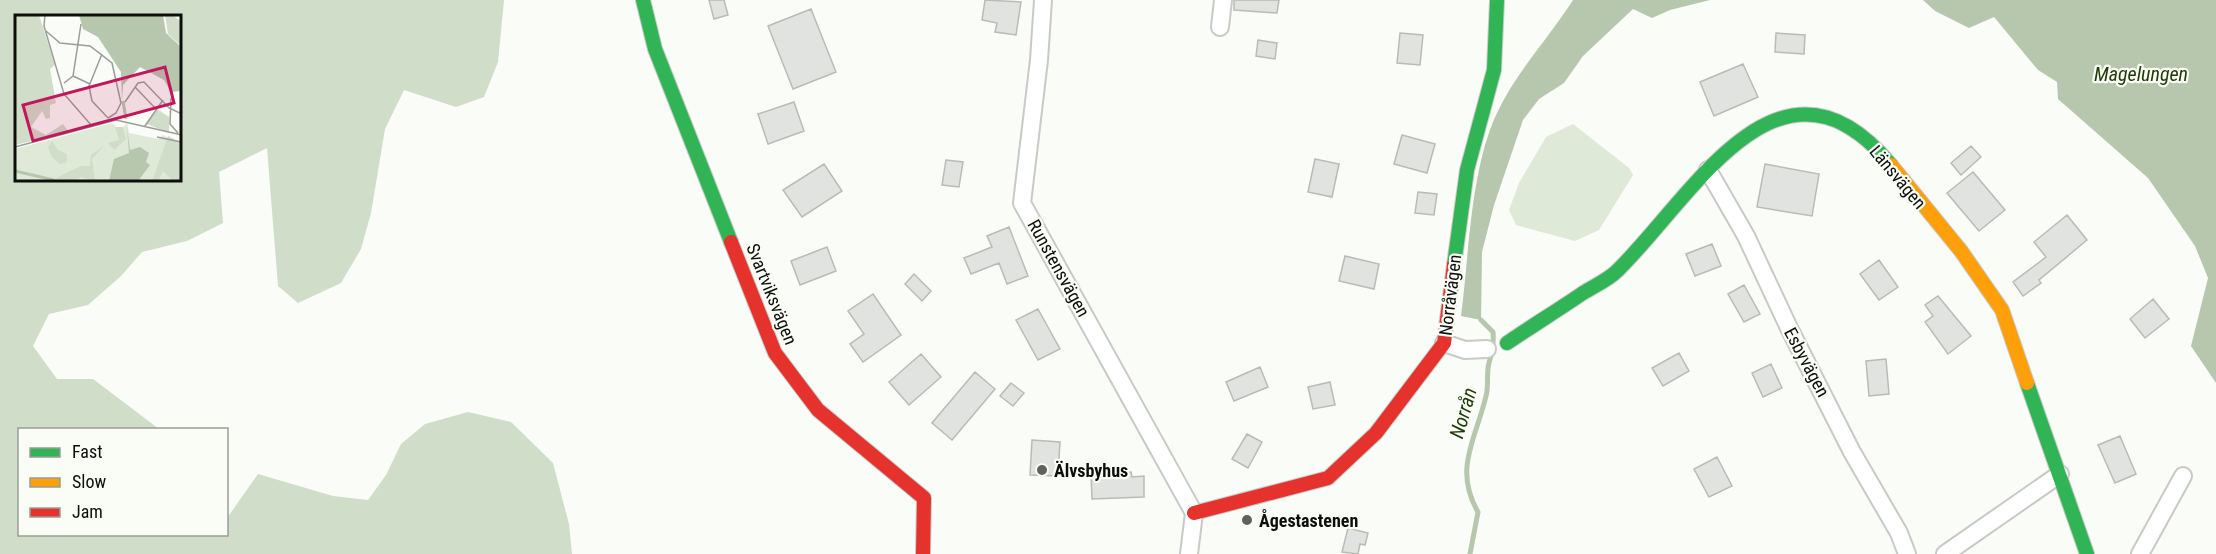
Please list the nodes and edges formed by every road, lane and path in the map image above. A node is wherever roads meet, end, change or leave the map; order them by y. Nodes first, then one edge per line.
1 (643, 0) edge
2 (1042, 0) edge
3 (1223, 0) edge
4 (1497, 0) edge
5 (1220, 27) dead end
6 (1708, 170) junction
7 (1444, 343) junction
8 (1507, 343) dead end
9 (1487, 349) dead end
10 (2060, 474) junction
11 (2182, 476) dead end
12 (1194, 513) junction
13 (923, 554) edge
14 (1189, 554) edge
15 (1907, 554) edge
16 (1945, 554) edge
17 (2087, 554) edge
18 (2140, 554) edge

1 - 13 street, Svartviksvägen
2 - 12 street, Runstensvägen
3 - 5 street
4 - 7 street, Norråvägen
6 - 8 street, Länsvägen
6 - 10 street, Länsvägen
6 - 15 street, Esbyvägen
7 - 9 street
7 - 12 street, Norråvägen
10 - 16 street
10 - 17 street, Länsvägen
11 - 18 street
12 - 14 street

